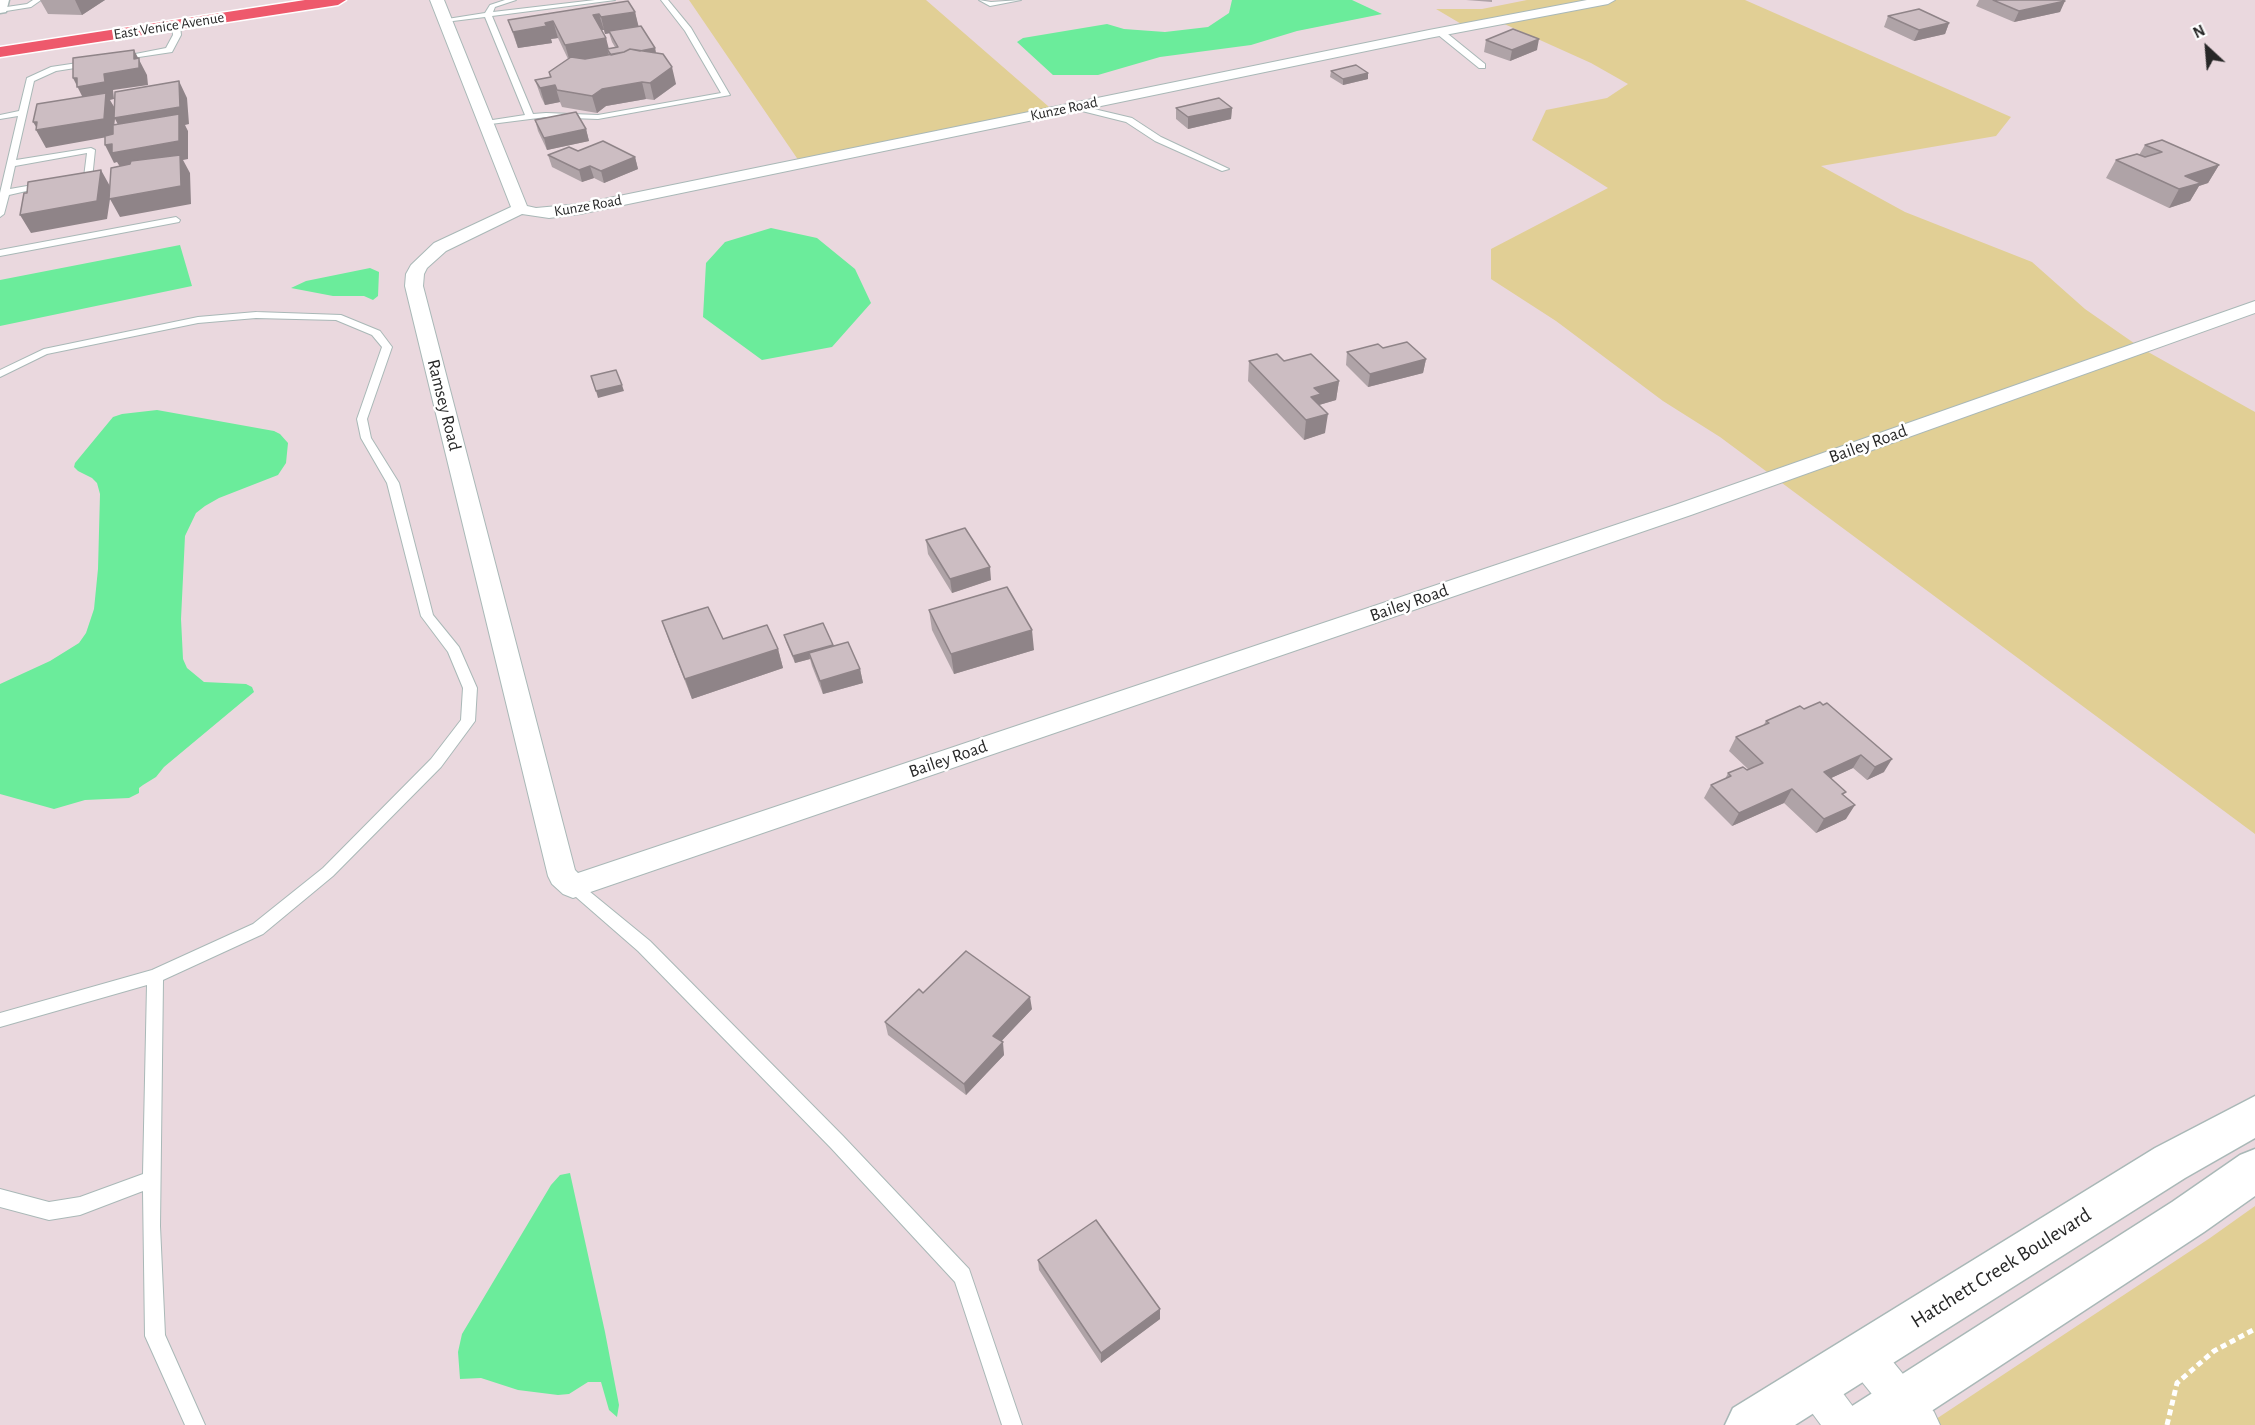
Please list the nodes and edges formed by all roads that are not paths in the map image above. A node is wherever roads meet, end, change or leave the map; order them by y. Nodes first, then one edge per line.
1 (2, 0) edge
2 (38, 0) edge
3 (266, 0) edge
4 (338, 0) edge
5 (437, 0) edge
6 (513, 0) edge
7 (612, 0) edge
8 (664, 0) edge
9 (982, 0) edge
10 (1017, 0) edge
11 (1608, 0) edge
12 (0, 9) edge
13 (488, 15) junction
14 (445, 20) junction
15 (176, 25) junction
16 (1440, 32) junction
17 (0, 40) edge
18 (0, 52) edge
19 (114, 59) edge
20 (104, 60) edge
21 (1482, 66) dead end
22 (1077, 107) junction
23 (21, 113) junction
24 (0, 117) edge
25 (530, 117) junction
26 (486, 123) junction
27 (7, 166) edge
28 (1225, 169) dead end
29 (67, 183) edge
30 (56, 184) edge
31 (4, 193) junction
32 (520, 208) junction
33 (0, 214) edge
34 (176, 220) dead end
35 (0, 253) edge
36 (2255, 306) edge
37 (0, 374) edge
38 (567, 881) junction
39 (155, 976) junction
40 (0, 1020) edge
41 (2255, 1116) edge
42 (2255, 1170) edge
43 (152, 1179) junction
44 (0, 1198) edge
45 (1863, 1354) junction
46 (1814, 1385) junction
47 (1897, 1417) edge
48 (195, 1425) edge
49 (1012, 1425) edge
50 (1750, 1425) edge
51 (1844, 1425) edge

1 - 12 street
2 - 12 lane
3 - 17 main road, East Venice Avenue
4 - 15 main road, East Venice Avenue
5 - 14 street
6 - 13 lane
7 - 13 lane
8 - 25 lane
9 - 10 lane
11 - 16 street, Kunze Road
13 - 14 lane
13 - 25 lane
14 - 26 street
15 - 18 main road, East Venice Avenue
15 - 19 lane
16 - 21 lane
16 - 22 street, Kunze Road
20 - 23 lane
22 - 28 lane
22 - 32 street, Kunze Road
23 - 24 lane
23 - 27 lane
25 - 26 lane
26 - 32 street
27 - 29 lane
27 - 31 lane
30 - 31 lane
31 - 33 lane
32 - 38 street, Ramsey Road
34 - 35 lane
36 - 38 street, Bailey Road
37 - 39 lane
38 - 49 lane
39 - 40 lane
39 - 43 lane
41 - 45 street, Hatchett Creek Boulevard
42 - 47 street
43 - 44 lane
43 - 48 lane
45 - 46 street, Hatchett Creek Boulevard
45 - 47 street
46 - 50 street, Hatchett Creek Boulevard
46 - 51 street

